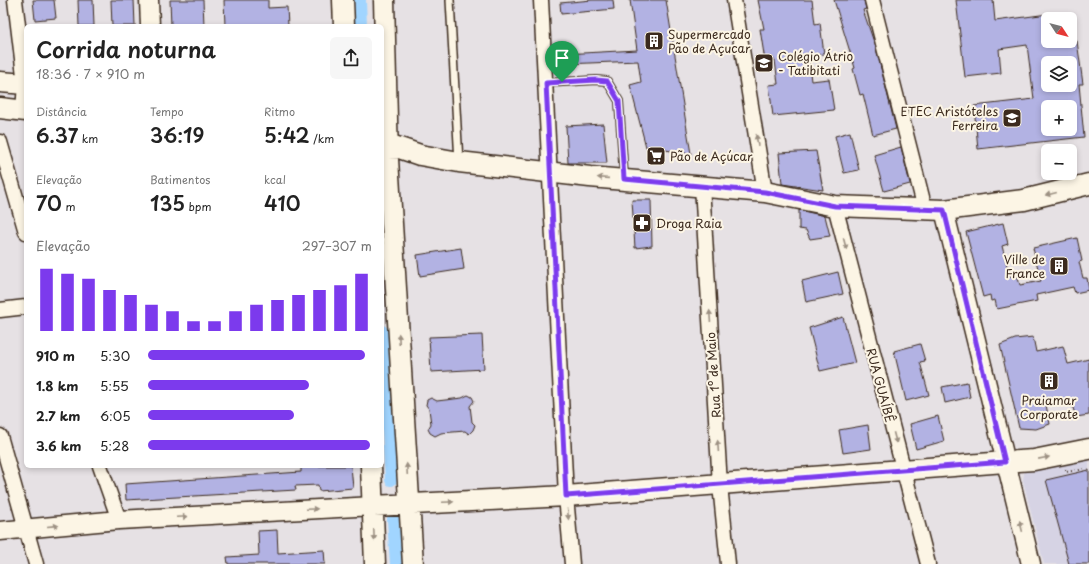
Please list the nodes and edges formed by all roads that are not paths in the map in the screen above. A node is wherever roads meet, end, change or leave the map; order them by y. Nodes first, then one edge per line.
1 (15, 0) edge
2 (150, 0) edge
3 (343, 0) edge
4 (387, 0) edge
5 (450, 0) edge
6 (541, 0) edge
7 (734, 0) edge
8 (872, 0) edge
9 (150, 24) edge
10 (344, 24) edge
11 (24, 76) edge
12 (0, 82) edge
13 (546, 83) junction
14 (24, 84) edge
15 (0, 108) edge
16 (24, 111) edge
17 (385, 113) edge
18 (0, 142) edge
19 (385, 151) edge
20 (459, 162) junction
21 (551, 173) junction
22 (624, 179) junction
23 (1089, 184) edge
24 (702, 186) junction
25 (765, 192) junction
26 (835, 206) junction
27 (934, 210) junction
28 (24, 225) edge
29 (24, 307) edge
30 (0, 310) edge
31 (0, 436) edge
32 (1089, 449) edge
33 (1005, 462) junction
34 (101, 468) edge
35 (372, 468) edge
36 (903, 470) junction
37 (720, 485) junction
38 (566, 496) junction
39 (390, 505) junction
40 (119, 520) junction
41 (25, 528) junction
42 (0, 531) edge
43 (36, 564) edge
44 (375, 564) edge
45 (413, 564) edge
46 (572, 564) edge
47 (728, 564) edge
48 (928, 564) edge
49 (1031, 564) edge

1 - 11 street
2 - 9 street
3 - 10 main road
4 - 17 main road
5 - 20 lane
6 - 13 street
25 -> 7 street
8 - 27 street
12 - 14 main road
13 - 21 street
13 - 22 lane
15 - 16 main road
17 - 19 main road
18 - 28 street
19 - 20 main road
39 -> 19 main road
20 - 21 main road
22 -> 21 main road
21 - 38 street
22 - 24 main road
23 -> 27 main road
24 - 25 main road
37 -> 24 street, Rua 1º de Maio
25 - 26 main road
26 - 27 main road
26 -> 36 street, RUA GUAÍBÊ
27 - 33 street
29 - 30 street
31 - 41 street
33 -> 32 main road
33 - 36 main road
49 -> 33 street
34 - 40 street
35 - 39 main road
36 - 37 main road
36 - 48 street, RUA GUAÍBÊ
37 - 38 main road
37 - 47 street, Rua 1º de Maio
39 -> 38 main road
38 -> 46 street
40 -> 39 street
39 -> 44 main road
39 - 45 main road
41 -> 40 street
41 - 42 street
41 - 43 street

